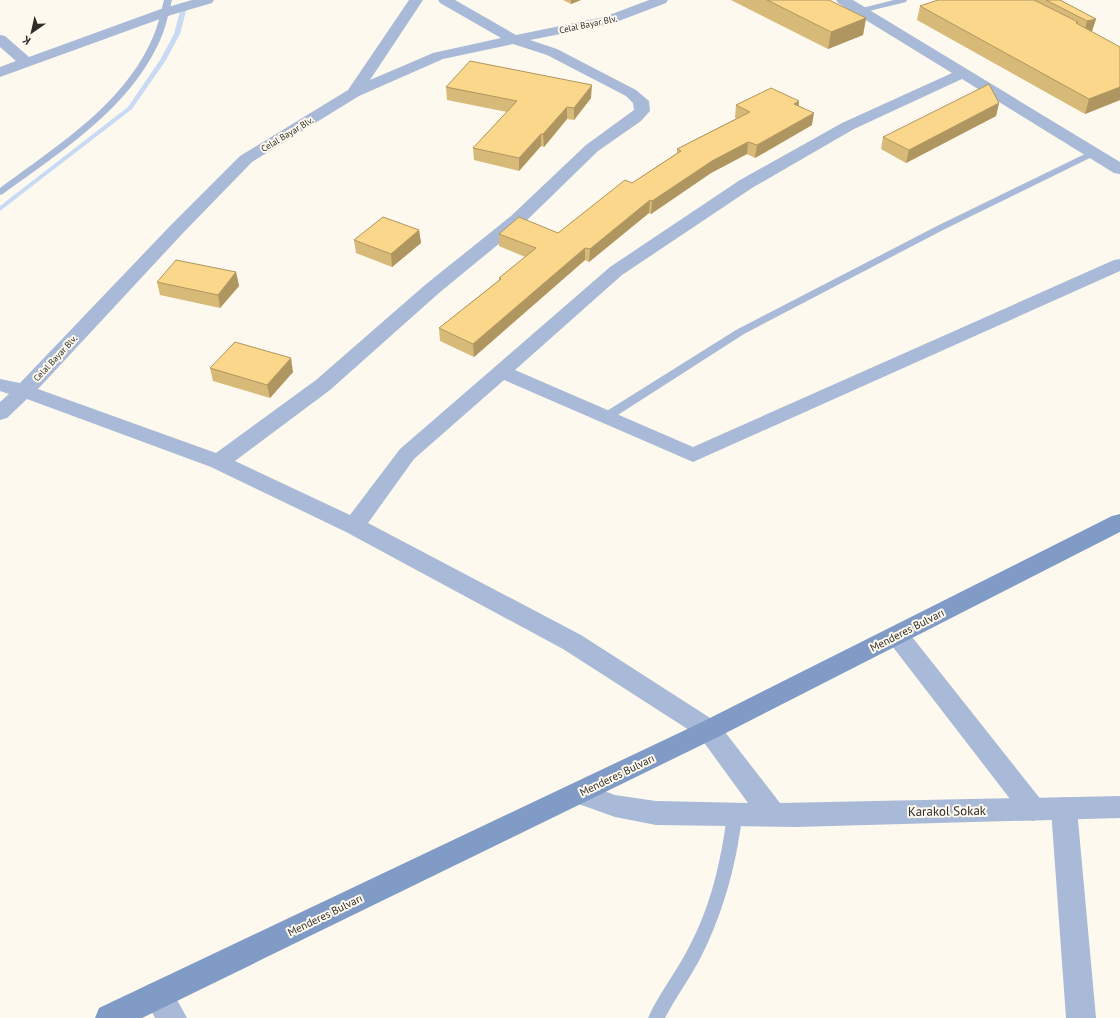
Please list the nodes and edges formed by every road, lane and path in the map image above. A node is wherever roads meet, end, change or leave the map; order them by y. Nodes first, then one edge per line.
1 (205, 0) edge
2 (416, 0) edge
3 (445, 0) edge
4 (661, 0) edge
5 (843, 0) edge
6 (903, 0) edge
7 (167, 6) edge
8 (611, 6) dead end
9 (862, 11) junction
10 (580, 25) junction
11 (0, 39) edge
12 (516, 40) junction
13 (27, 63) junction
14 (0, 72) edge
15 (963, 73) junction
16 (354, 92) junction
17 (1093, 153) junction
18 (1120, 169) edge
19 (0, 192) edge
20 (1120, 264) edge
21 (501, 371) junction
22 (0, 385) edge
23 (24, 391) junction
24 (0, 413) edge
25 (606, 417) junction
26 (219, 462) junction
27 (1120, 522) edge
28 (354, 526) junction
29 (897, 635) junction
30 (709, 730) junction
31 (579, 793) junction
32 (1120, 807) edge
33 (1033, 809) junction
34 (1064, 809) junction
35 (734, 814) junction
36 (773, 815) junction
37 (165, 1006) edge
38 (110, 1018) edge
39 (656, 1018) edge
40 (1081, 1018) edge

1 - 7 street
2 - 16 street
3 - 12 street
4 - 10 street, Celal Bayar Blv.
5 - 9 street
6 - 9 lane
7 - 13 street
7 - 19 lane
8 - 10 street
9 - 15 street
10 - 12 street, Celal Bayar Blv.
11 - 13 street
12 - 16 street, Celal Bayar Blv.
12 - 26 street
13 - 14 street
15 - 17 street
15 - 21 street
16 - 23 street, Celal Bayar Blv.
17 - 18 street
17 - 25 lane
20 - 25 street
21 - 25 street
21 - 28 street
22 - 23 street
23 - 24 street, Celal Bayar Blv.
23 - 26 street
26 - 28 street
27 - 29 main road, Menderes Bulvarı
28 - 30 street
29 - 30 main road, Menderes Bulvarı
29 - 33 street
30 - 31 main road, Menderes Bulvarı
30 - 36 street
31 - 35 street, Karakol Sokak
31 - 37 main road, Menderes Bulvarı
32 - 34 street, Karakol Sokak
33 - 34 street, Karakol Sokak
33 - 36 street, Karakol Sokak
34 - 40 street
35 - 36 street, Karakol Sokak
35 - 39 lane
37 - 38 main road, Menderes Bulvarı

